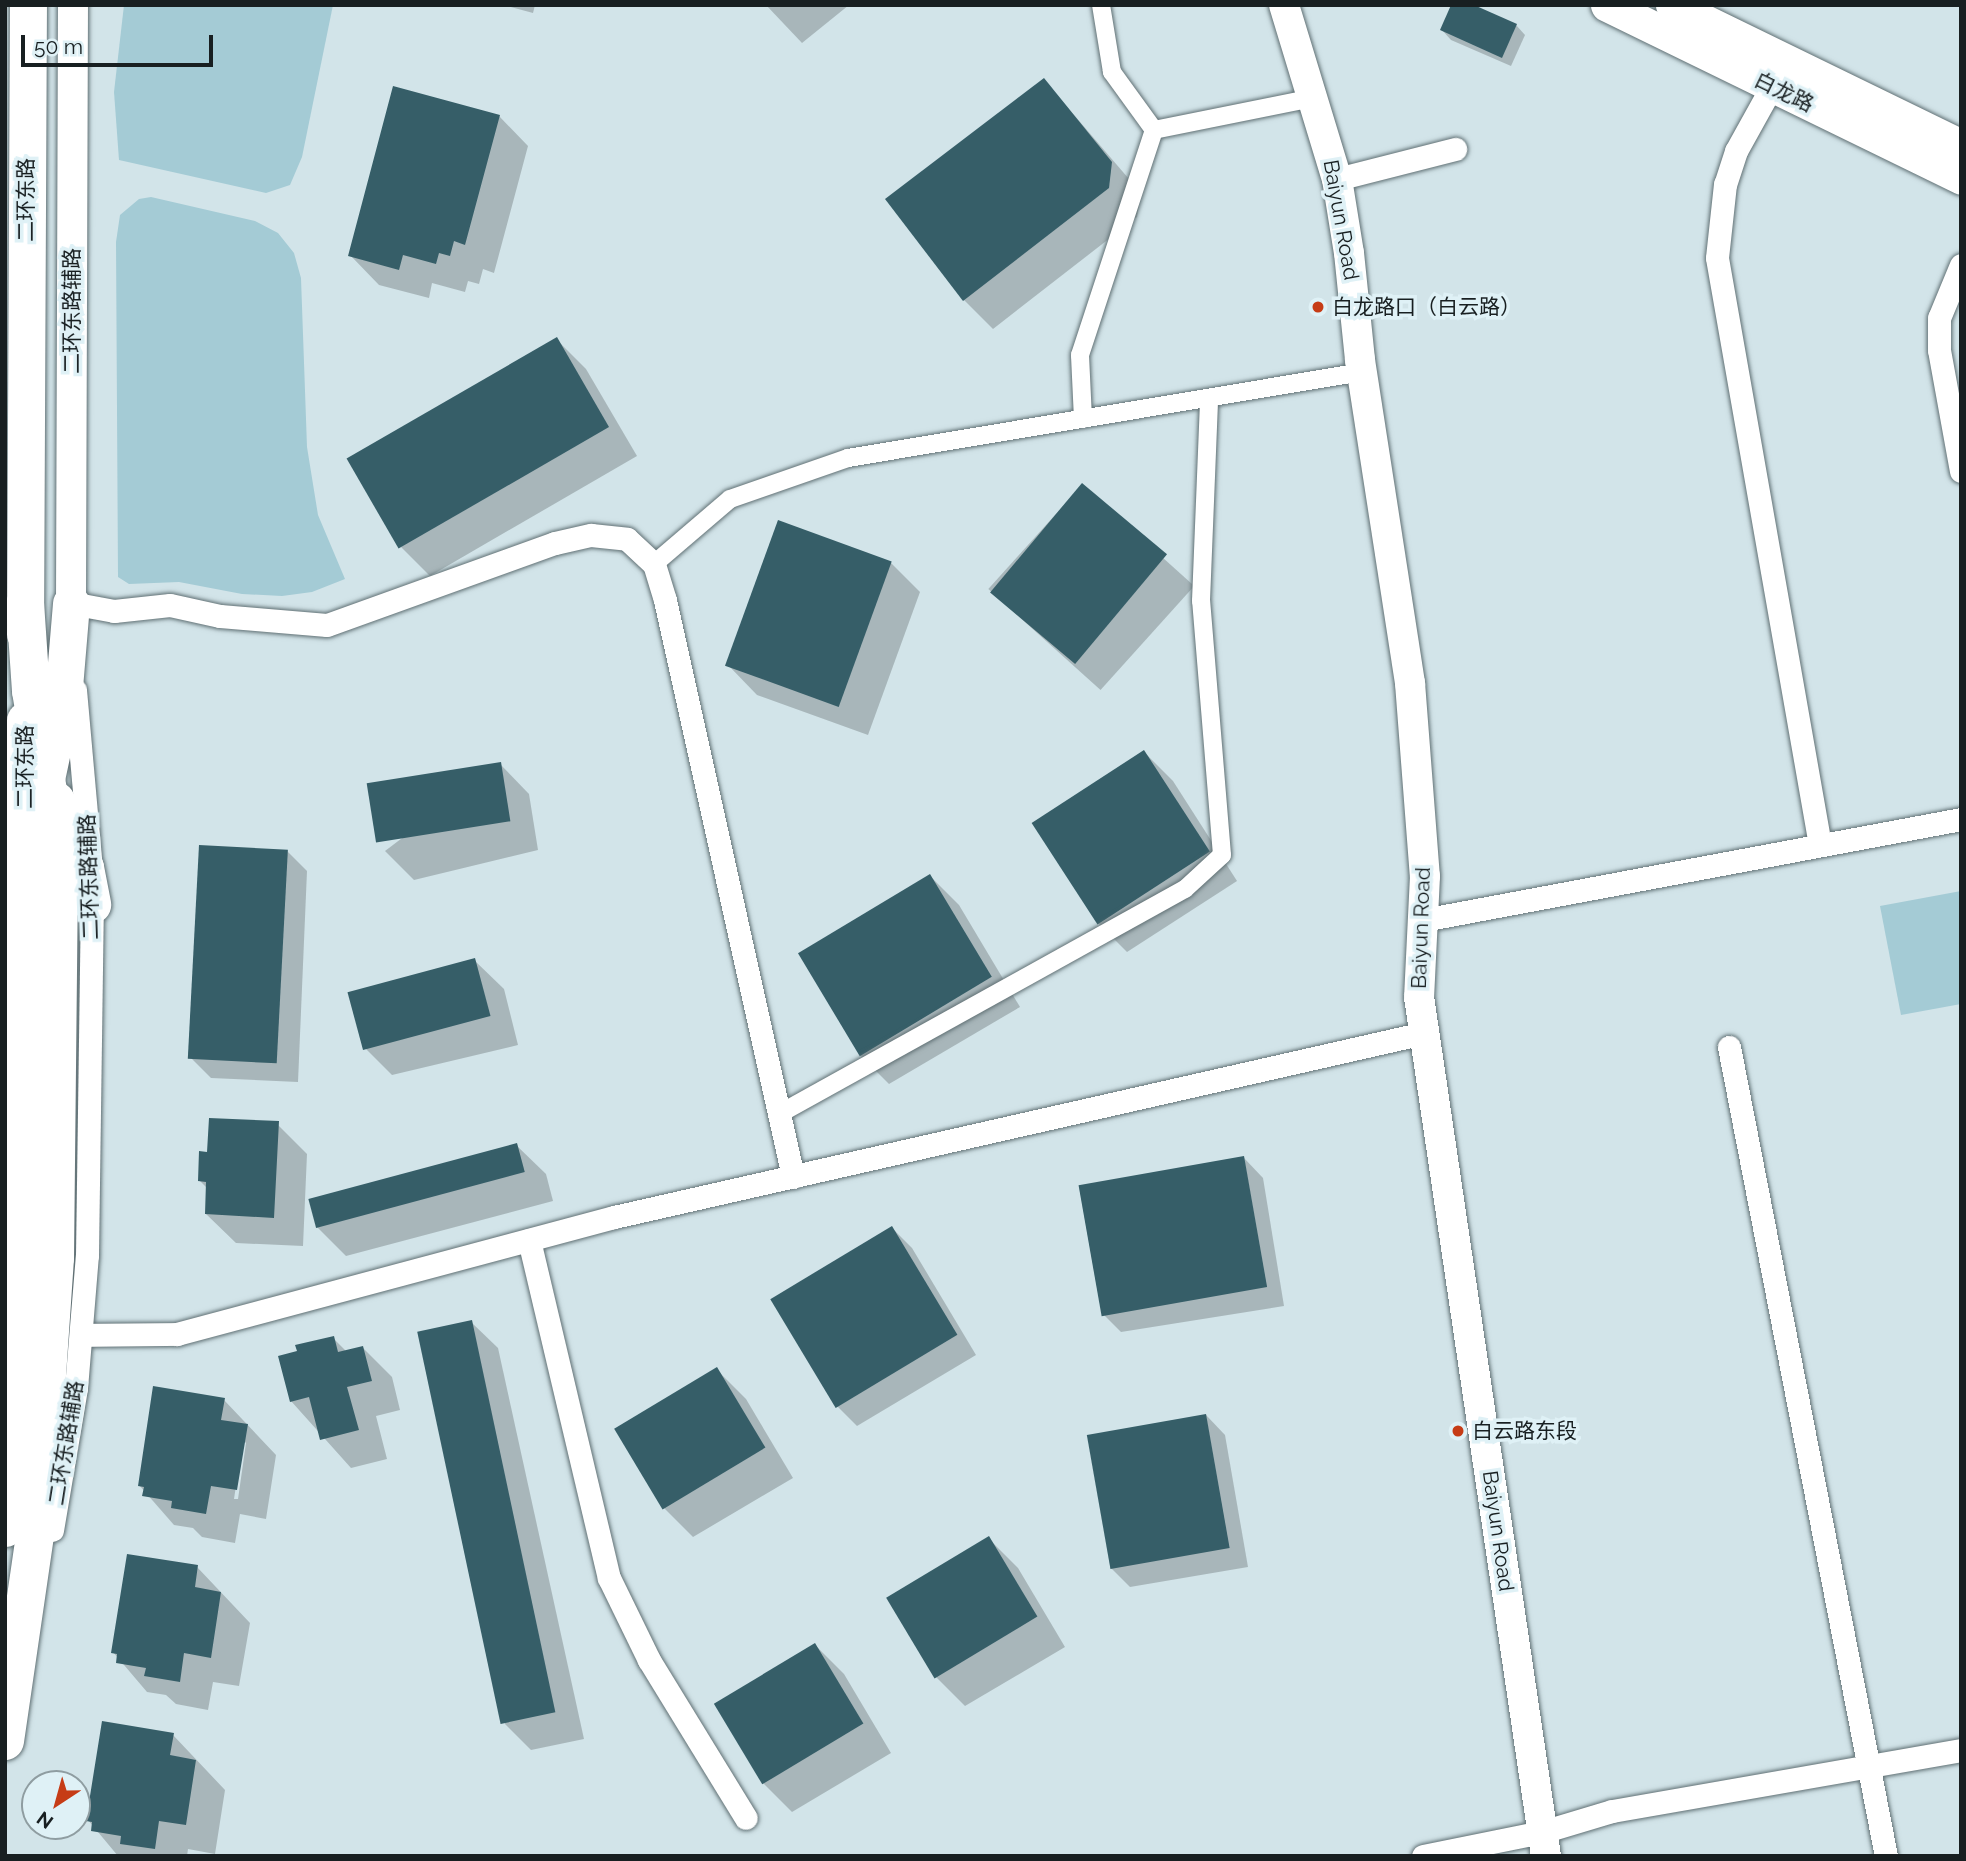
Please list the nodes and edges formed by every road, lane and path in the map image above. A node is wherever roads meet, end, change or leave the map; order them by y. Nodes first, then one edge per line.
1 (28, 5) edge
2 (73, 5) edge
3 (1101, 5) edge
4 (1284, 5) edge
5 (1607, 5) edge
6 (1672, 5) edge
7 (1772, 86) junction
8 (1312, 98) junction
9 (1154, 130) junction
10 (1961, 146) edge
11 (1455, 149) dead end
12 (1961, 178) edge
13 (1337, 179) junction
14 (1961, 265) edge
15 (1362, 372) junction
16 (1209, 398) junction
17 (1083, 419) junction
18 (1961, 471) edge
19 (654, 564) junction
20 (72, 603) junction
21 (25, 604) junction
22 (47, 775) junction
23 (1961, 819) edge
24 (1820, 845) junction
25 (25, 897) junction
26 (92, 904) junction
27 (1423, 920) junction
28 (1424, 1033) junction
29 (1729, 1047) dead end
30 (779, 1114) junction
31 (793, 1177) junction
32 (528, 1240) junction
33 (81, 1335) junction
34 (5, 1528) edge
35 (5, 1742) edge
36 (1961, 1750) edge
37 (1871, 1768) junction
38 (746, 1818) dead end
39 (1544, 1844) edge
40 (1423, 1856) edge
41 (1886, 1856) edge

1 - 21 main road, 二环东路
2 - 20 street, 二环东路辅路
3 - 9 street
4 - 8 street, Baiyun Road
5 - 7 main road, 白龙路
6 - 10 main road, 白龙路
7 - 12 main road, 白龙路
7 - 24 street
8 - 9 street
8 - 13 street, Baiyun Road
9 - 17 street
11 - 13 street
13 - 15 street, Baiyun Road
14 - 18 street
15 - 16 street
15 - 27 street, Baiyun Road
16 - 17 street
16 - 30 street
17 - 19 street
19 - 20 street
19 - 30 street
20 - 22 main road
20 - 26 street, 二环东路辅路
21 - 22 highway
21 - 25 main road, 二环东路
22 - 25 main road
22 - 26 main road
22 - 35 highway
23 - 24 street
24 - 27 street
25 - 34 main road, 二环东路
26 - 33 street, 二环东路辅路
27 - 28 street, Baiyun Road
28 - 31 street
28 - 39 street, Baiyun Road
29 - 37 street
30 - 31 street
31 - 32 street
32 - 33 street
32 - 38 street
33 - 35 street, 二环东路辅路
36 - 37 street
37 - 39 street
37 - 41 street
39 - 40 street

